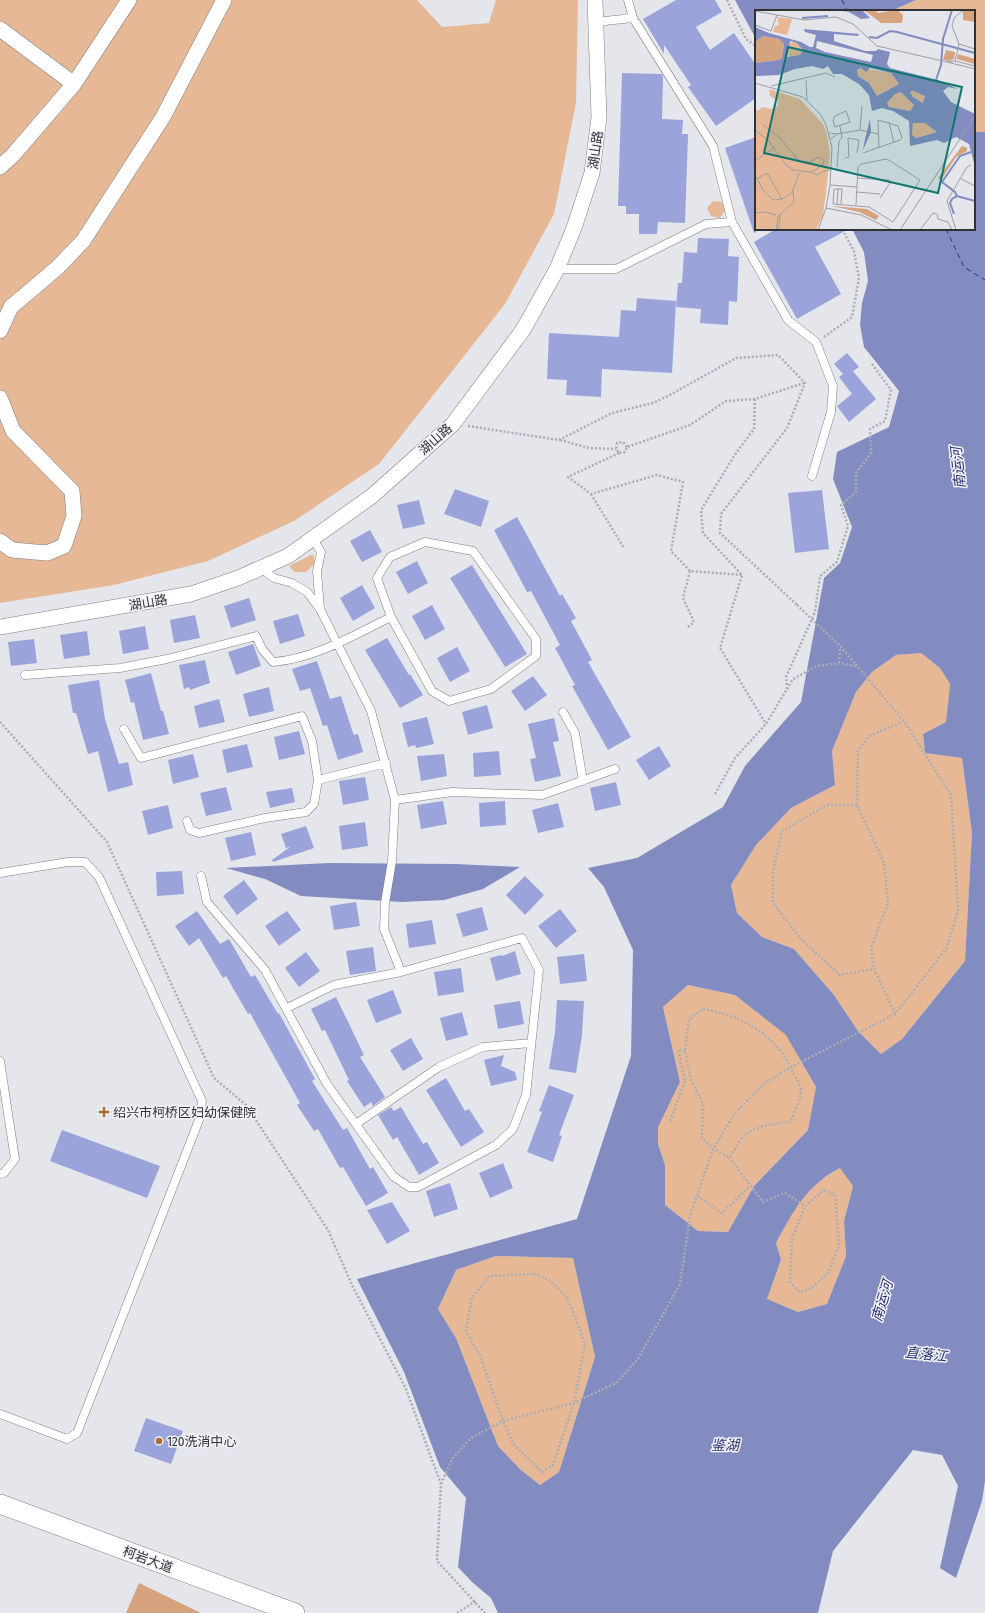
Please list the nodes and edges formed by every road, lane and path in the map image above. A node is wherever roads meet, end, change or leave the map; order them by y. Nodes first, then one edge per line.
1 (129, 0) edge
2 (224, 0) edge
3 (596, 0) edge
4 (628, 0) edge
5 (727, 0) edge
6 (633, 18) junction
7 (595, 22) junction
8 (0, 29) edge
9 (755, 45) edge
10 (74, 84) junction
11 (0, 167) edge
12 (732, 222) junction
13 (843, 230) edge
14 (557, 269) junction
15 (0, 331) edge
16 (816, 342) junction
17 (872, 364) dead end
18 (805, 383) junction
19 (0, 398) edge
20 (755, 399) junction
21 (453, 424) junction
22 (559, 440) junction
23 (627, 446) junction
24 (616, 449) junction
25 (619, 453) junction
26 (812, 476) dead end
27 (591, 494) junction
28 (313, 538) junction
29 (0, 541) edge
30 (624, 548) dead end
31 (261, 568) junction
32 (690, 571) junction
33 (742, 575) junction
34 (320, 609) junction
35 (391, 617) junction
36 (0, 627) edge
37 (688, 627) dead end
38 (337, 643) junction
39 (840, 646) junction
40 (839, 663) junction
41 (857, 666) junction
42 (26, 676) dead end
43 (786, 689) junction
44 (563, 712) dead end
45 (904, 721) junction
46 (0, 722) edge
47 (766, 724) junction
48 (124, 729) dead end
49 (386, 763) junction
50 (615, 769) dead end
51 (318, 780) junction
52 (582, 781) junction
53 (715, 794) dead end
54 (395, 800) junction
55 (857, 805) junction
56 (187, 821) dead end
57 (0, 873) edge
58 (200, 876) dead end
59 (874, 969) junction
60 (401, 972) junction
61 (287, 1008) junction
62 (895, 1014) junction
63 (531, 1043) junction
64 (685, 1050) junction
65 (0, 1061) edge
66 (791, 1067) junction
67 (670, 1120) dead end
68 (356, 1124) junction
69 (713, 1149) junction
70 (729, 1156) junction
71 (0, 1174) edge
72 (750, 1186) junction
73 (698, 1196) junction
74 (805, 1206) junction
75 (574, 1403) junction
76 (0, 1414) edge
77 (503, 1421) junction
78 (441, 1484) junction
79 (0, 1504) edge
80 (476, 1601) junction
81 (295, 1613) edge
82 (457, 1613) edge
83 (485, 1613) edge

1 - 10 street
2 - 15 street
3 - 7 street, 湖山路
4 - 6 lane
5 - 9 path
6 - 7 lane
6 - 12 lane
7 - 14 street, 湖山路
8 - 10 street
10 - 11 street
12 - 14 lane
12 - 16 lane
13 - 16 path
14 - 21 street, 湖山路
16 - 26 lane
17 - 43 path
18 - 20 path
18 - 22 path
18 - 39 path, bridge
19 - 29 street
20 - 23 path
20 - 33 path
21 - 22 path
21 - 28 street, 湖山路
22 - 24 path
23 - 24 path
23 - 25 path
24 - 25 path
25 - 27 path
27 - 30 path
27 - 32 path
28 - 31 street, 湖山路
28 - 34 lane
31 - 34 lane
31 - 36 street, 湖山路
32 - 33 path
32 - 37 path
33 - 47 path
34 - 38 lane
35 - 35 lane
35 - 38 lane
38 - 42 lane
38 - 49 lane
39 - 40 path
39 - 41 path
40 - 41 path
40 - 43 path
41 - 45 path
43 - 47 path
44 - 52 lane
45 - 55 path
45 - 62 path
46 - 78 path
47 - 53 path
48 - 51 lane
49 - 51 lane
49 - 54 lane
50 - 52 lane
51 - 56 lane
52 - 54 lane
54 - 60 lane
55 - 59 path
55 - 59 path
57 - 76 lane
58 - 61 lane
59 - 62 path
60 - 61 lane
60 - 63 lane
61 - 68 lane
62 - 66 path
63 - 68 lane
63 - 68 lane
64 - 66 path
64 - 67 path
64 - 69 path
65 - 71 lane
66 - 69 path
66 - 70 path
69 - 70 path
69 - 73 path
70 - 72 path
72 - 73 path
72 - 74 path
73 - 75 path
74 - 74 path
75 - 77 path
75 - 77 path
75 - 77 path
77 - 78 path
78 - 80 path
79 - 81 street, 柯岩大道
80 - 82 path
80 - 83 path

